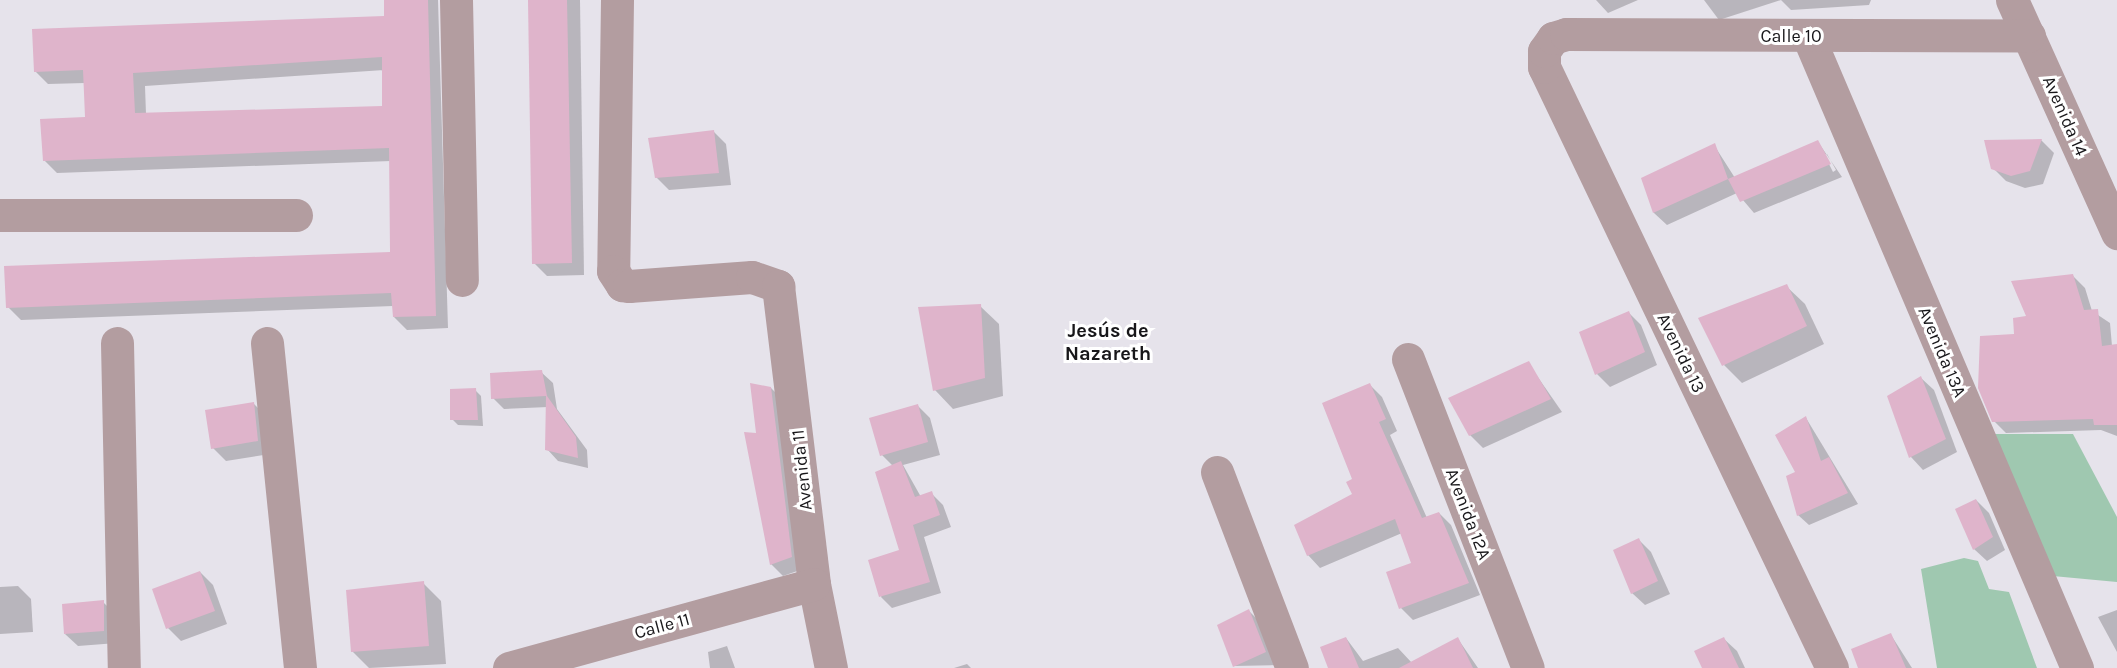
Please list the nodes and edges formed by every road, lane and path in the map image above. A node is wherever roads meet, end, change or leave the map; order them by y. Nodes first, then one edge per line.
1 (456, 0) edge
2 (617, 0) edge
3 (2012, 0) edge
4 (1808, 36) junction
5 (2029, 36) junction
6 (1553, 38) joint
7 (0, 215) edge
8 (296, 215) dead end
9 (2117, 233) edge
10 (462, 280) dead end
11 (117, 343) dead end
12 (267, 343) dead end
13 (1408, 359) dead end
14 (1216, 472) dead end
15 (814, 584) junction
16 (124, 668) edge
17 (300, 668) edge
18 (509, 668) edge
19 (831, 668) edge
20 (1292, 668) edge
21 (1528, 668) edge
22 (1832, 668) edge
23 (2077, 668) edge

1 - 10 street
2 - 15 street, Avenida 11
3 - 5 street, Avenida 14
4 - 5 street, Calle 10
4 - 6 street, Calle 10
4 - 23 street, Avenida 13A
5 - 9 street, Avenida 14
6 - 22 street, Avenida 13
7 - 8 street
11 - 16 street
12 - 17 street
13 - 21 street, Avenida 12A
14 - 20 street
15 - 18 street, Calle 11
15 - 19 street, Avenida 11

